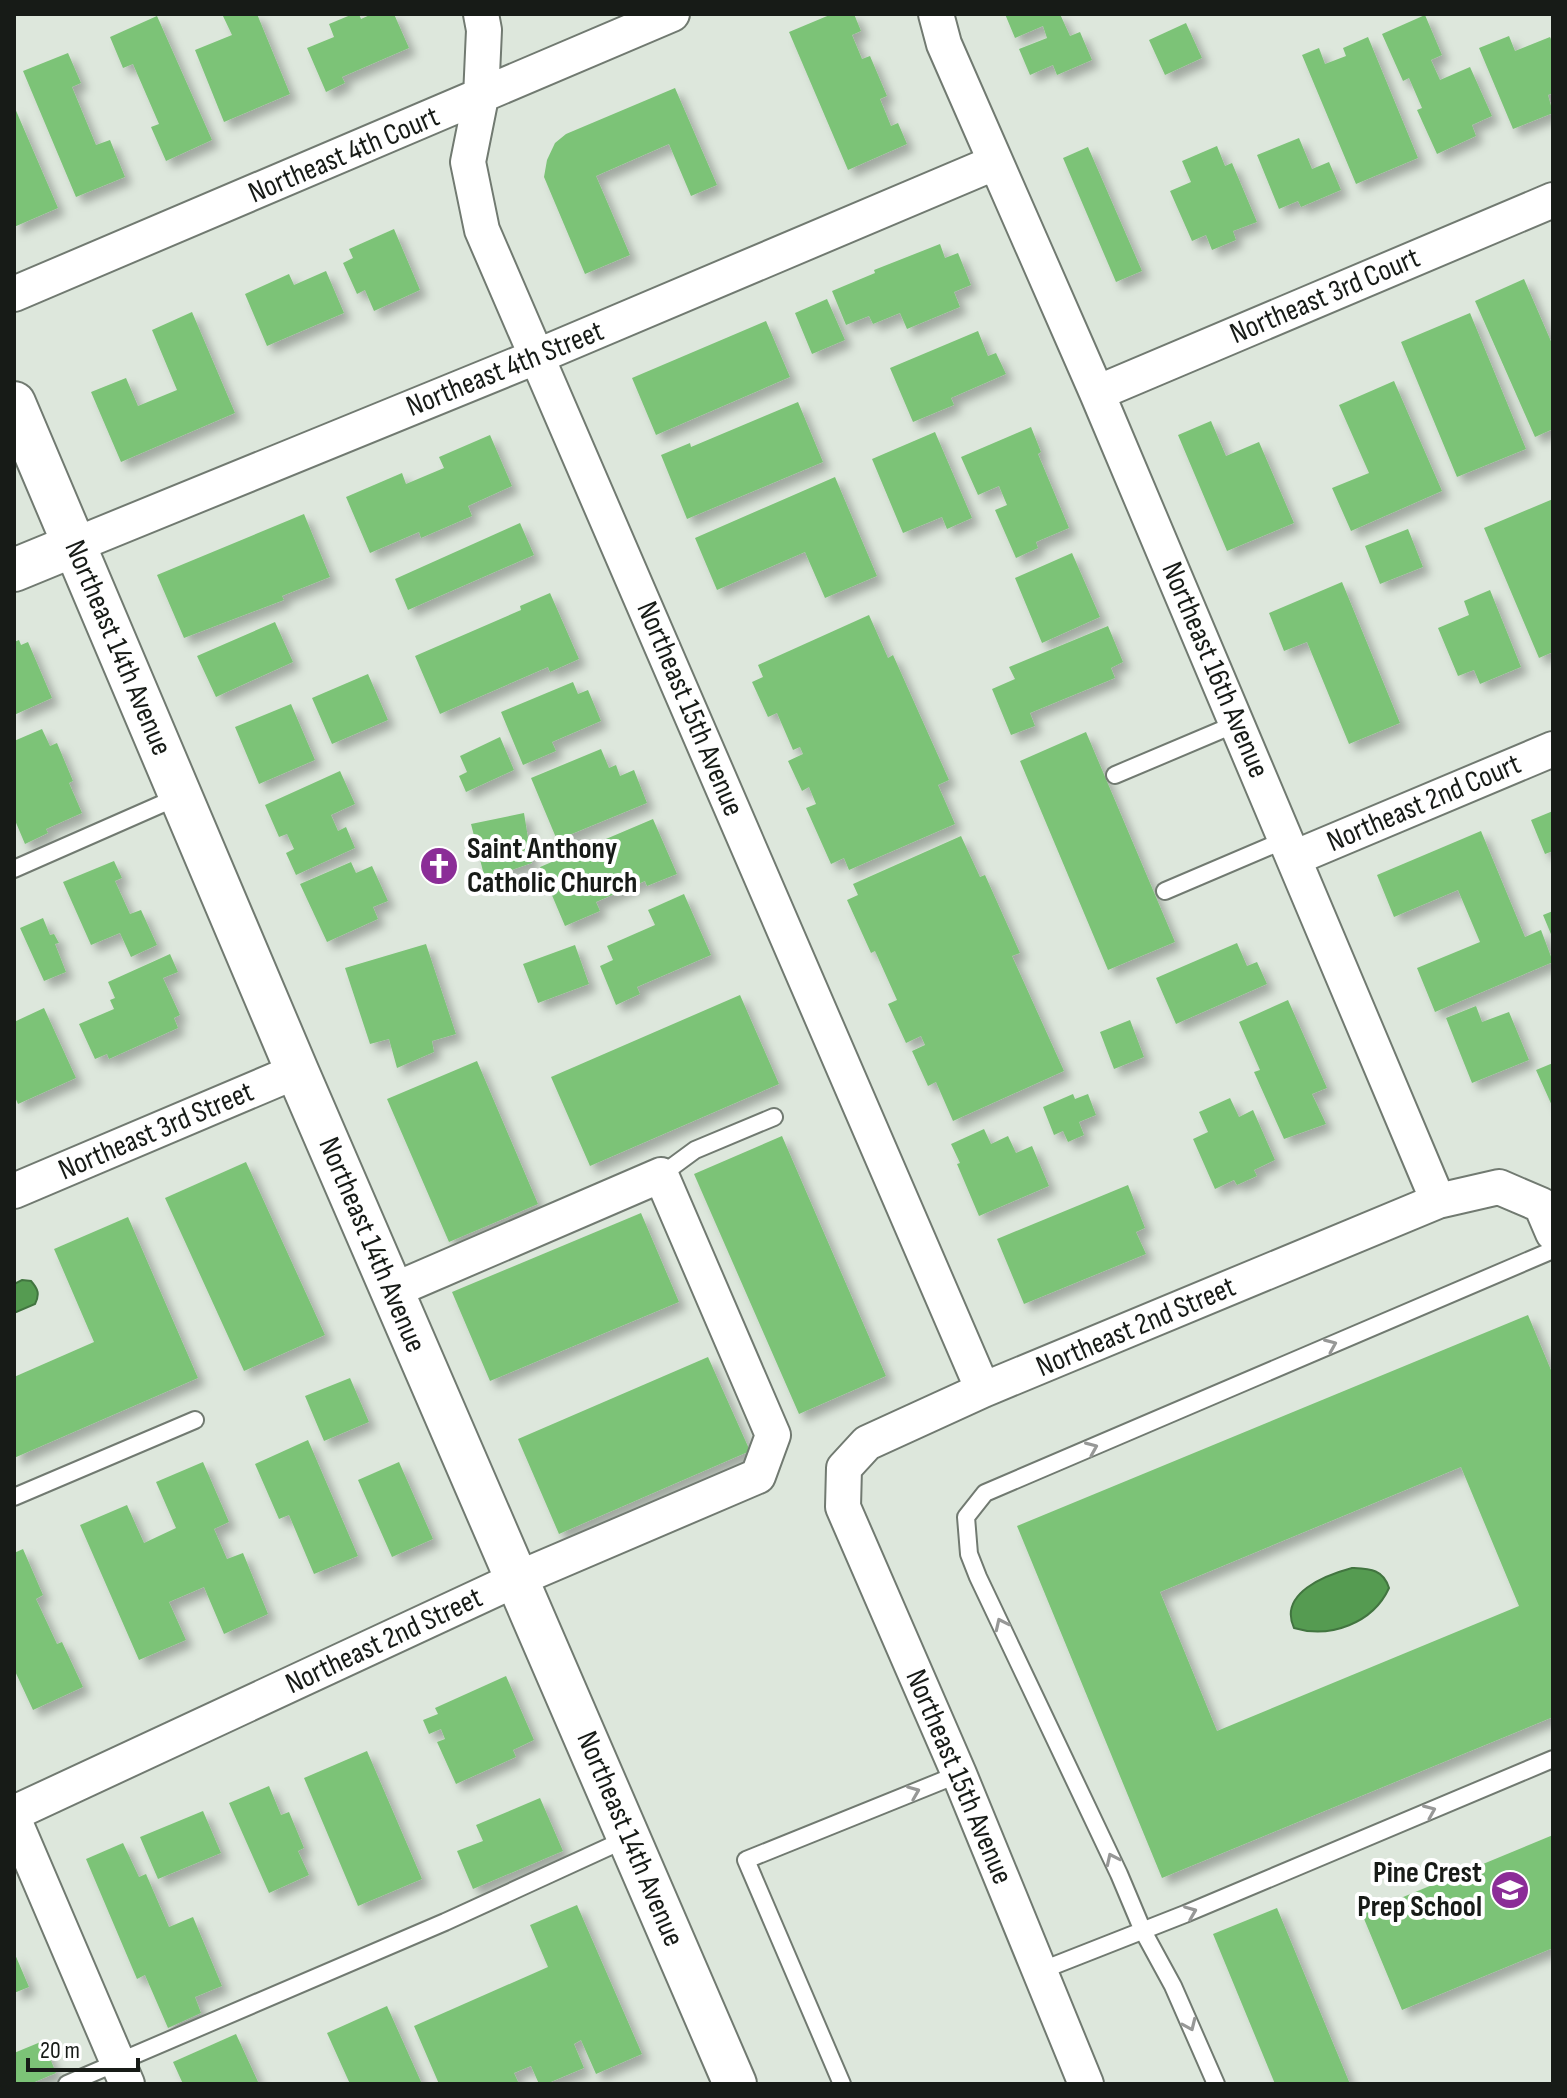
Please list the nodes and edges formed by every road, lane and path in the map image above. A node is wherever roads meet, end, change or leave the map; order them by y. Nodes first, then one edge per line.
1 (481, 14) edge
2 (672, 14) edge
3 (936, 14) edge
4 (481, 97) junction
5 (994, 163) junction
6 (1553, 200) edge
7 (14, 294) edge
8 (538, 356) junction
9 (1097, 393) junction
10 (14, 403) edge
11 (75, 545) junction
12 (14, 570) edge
13 (1238, 723) junction
14 (1553, 749) edge
15 (1115, 775) dead end
16 (180, 796) junction
17 (1291, 848) junction
18 (14, 869) edge
19 (1165, 891) dead end
20 (297, 1071) junction
21 (774, 1117) dead end
22 (661, 1175) junction
23 (14, 1191) edge
24 (1438, 1201) junction
25 (1553, 1233) edge
26 (1553, 1250) edge
27 (392, 1291) junction
28 (983, 1390) junction
29 (195, 1420) dead end
30 (844, 1468) joint
31 (14, 1497) edge
32 (517, 1579) junction
33 (1553, 1759) edge
34 (959, 1774) junction
35 (14, 1813) edge
36 (14, 1820) edge
37 (629, 1838) junction
38 (1143, 1931) junction
39 (1040, 1971) junction
40 (122, 2072) edge
41 (67, 2084) edge
42 (735, 2084) edge
43 (842, 2084) edge
44 (1086, 2084) edge
45 (1216, 2084) edge

1 - 4 street, Northeast 15th Avenue
2 - 4 street, Northeast 4th Court
3 - 5 street, Northeast 16th Avenue
4 - 7 street, Northeast 4th Court
4 - 8 street, Northeast 15th Avenue
5 - 8 street, Northeast 4th Street
5 - 9 street, Northeast 16th Avenue
6 - 9 street, Northeast 3rd Court
8 - 11 street, Northeast 4th Street
8 - 28 street, Northeast 15th Avenue
9 - 13 street, Northeast 16th Avenue
10 - 11 street, Northeast 14th Avenue
11 - 12 street, Northeast 4th Street
11 - 16 street, Northeast 14th Avenue
13 - 15 lane
13 - 17 street, Northeast 16th Avenue
14 - 17 street, Northeast 2nd Court
16 - 18 lane
16 - 20 street, Northeast 14th Avenue
17 - 19 lane
17 - 24 street, Northeast 16th Avenue
20 - 23 street, Northeast 3rd Street
20 - 27 street, Northeast 14th Avenue
21 - 22 lane
22 - 27 street
22 - 32 street, Northeast 2nd Street
24 - 25 street
24 - 28 street, Northeast 2nd Street
38 -> 26 lane
27 - 32 street, Northeast 14th Avenue
28 - 30 street, Northeast 2nd Street
29 - 31 lane
30 - 34 street, Northeast 15th Avenue
32 - 35 street, Northeast 2nd Street
32 - 37 street, Northeast 14th Avenue
38 -> 33 lane
34 - 39 street, Northeast 15th Avenue
43 -> 34 lane
36 - 40 street
37 - 40 lane
37 - 42 street, Northeast 14th Avenue
38 - 39 lane
38 -> 45 lane
39 - 44 street, Northeast 15th Avenue
40 - 41 lane

